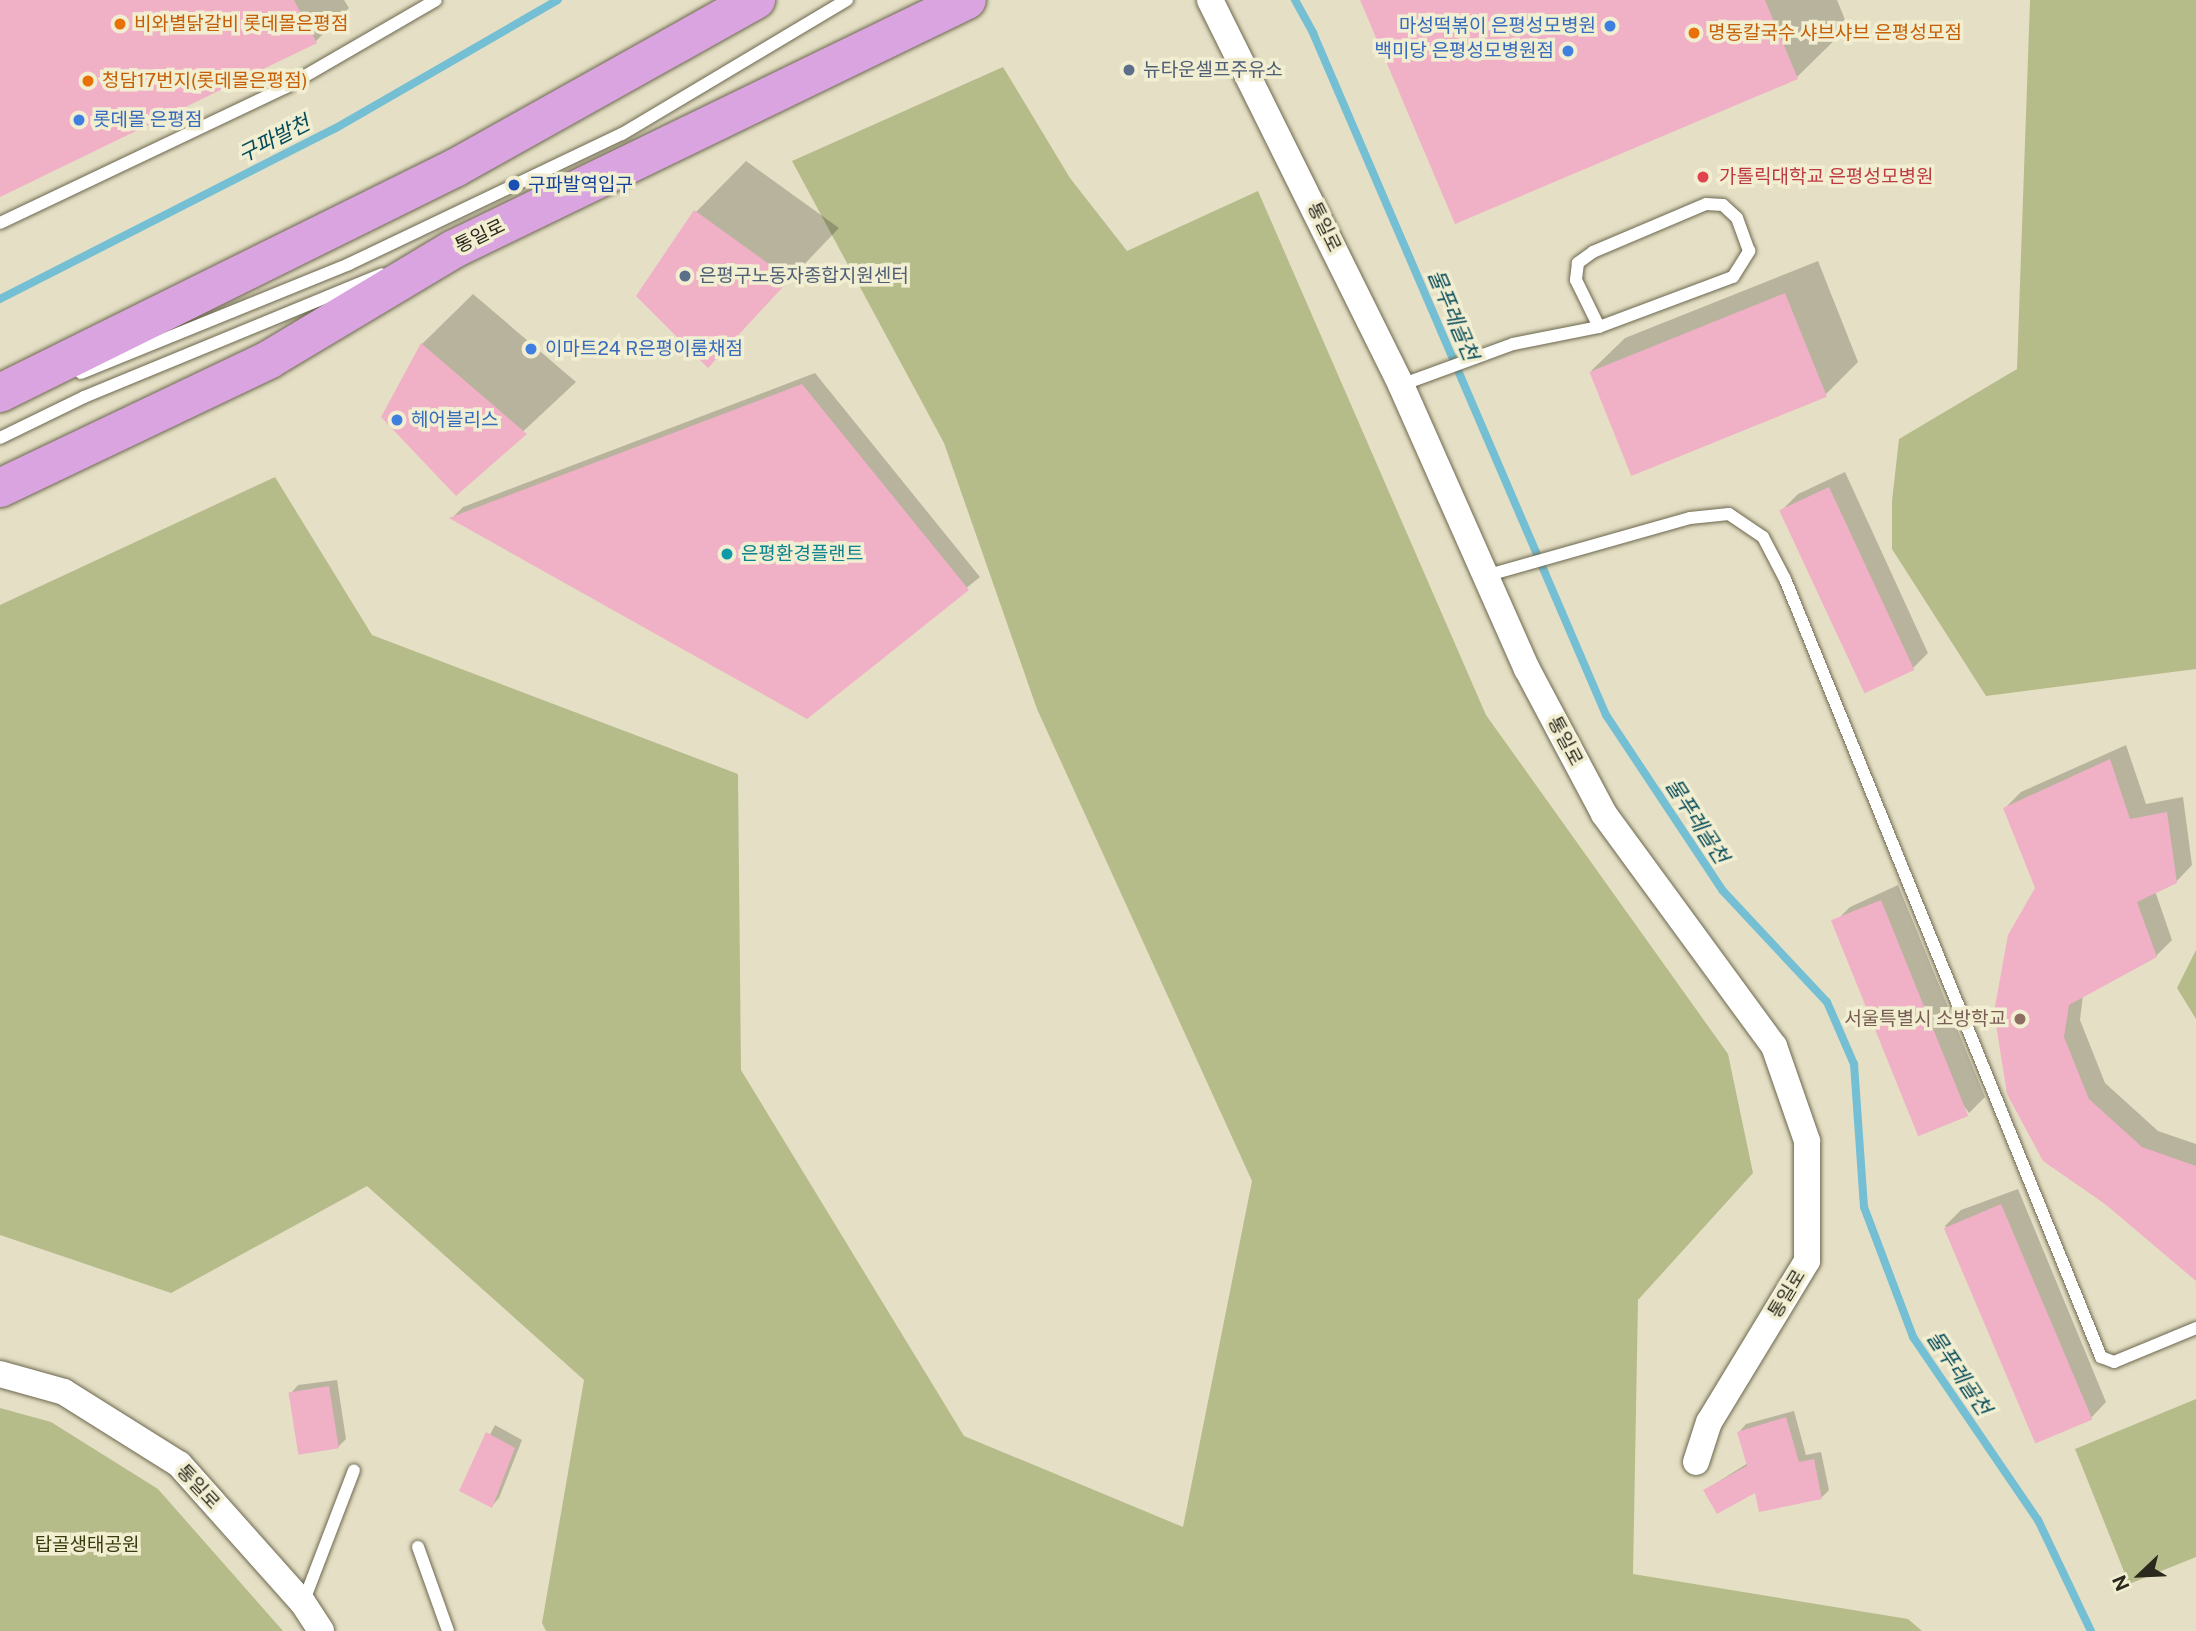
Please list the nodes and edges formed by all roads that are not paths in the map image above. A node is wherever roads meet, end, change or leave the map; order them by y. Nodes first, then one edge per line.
1 (436, 0) edge
2 (757, 0) edge
3 (847, 0) edge
4 (967, 0) edge
5 (1210, 0) edge
6 (0, 223) edge
7 (454, 249) junction
8 (1599, 327) junction
9 (36, 376) junction
10 (1411, 381) junction
11 (0, 393) edge
12 (0, 438) edge
13 (0, 488) edge
14 (1485, 576) junction
15 (2196, 1328) edge
16 (0, 1374) edge
17 (1696, 1462) dead end
18 (354, 1470) dead end
19 (418, 1547) dead end
20 (303, 1603) junction
21 (321, 1631) edge
22 (448, 1631) edge

1 - 6 lane
2 - 9 main road
3 - 9 lane
4 - 7 main road, 통일로
5 - 10 street, 통일로
7 - 12 lane
7 - 13 main road, 통일로
8 - 8 lane
8 - 10 lane
9 - 11 main road
10 - 14 street, 통일로
14 - 15 lane
14 - 17 street, 통일로
16 - 20 street, 통일로
18 - 20 lane
19 - 22 lane
20 - 21 street, 통일로

